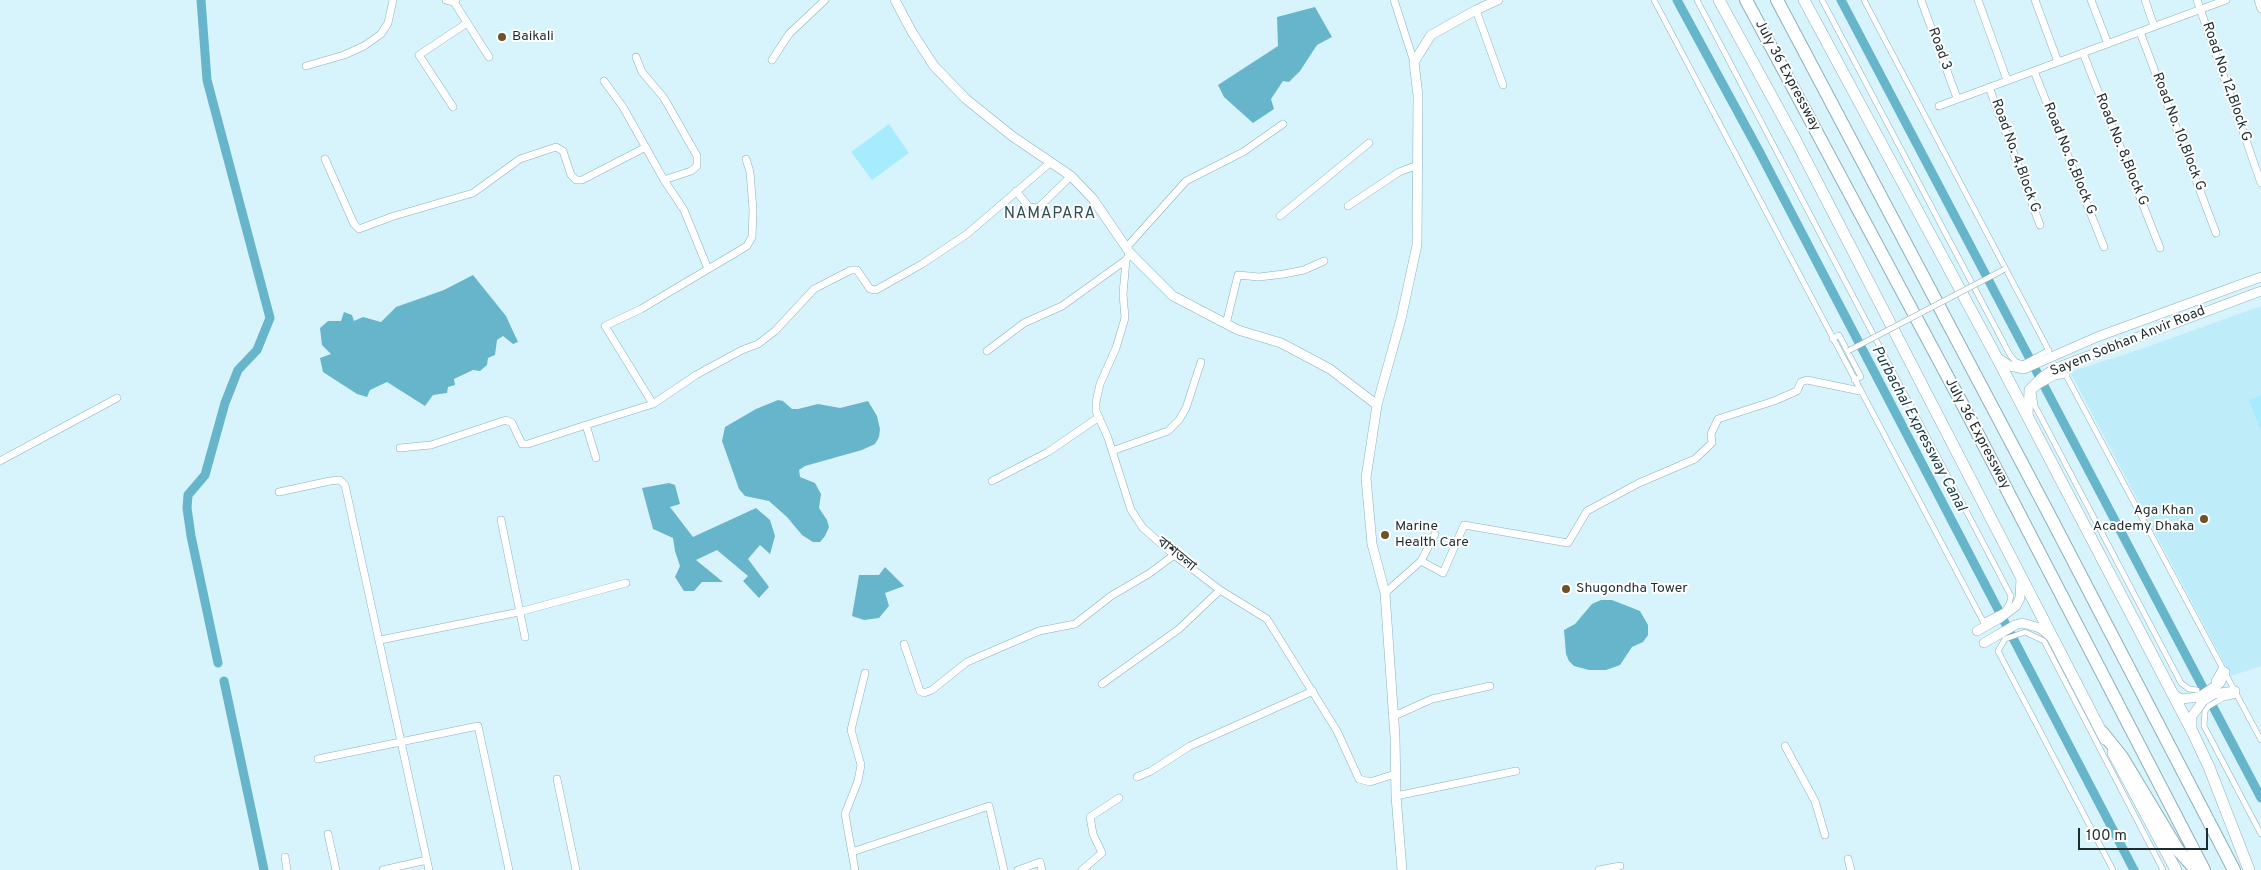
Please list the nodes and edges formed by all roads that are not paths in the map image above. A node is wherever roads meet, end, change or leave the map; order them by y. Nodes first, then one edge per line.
1 (393, 0) edge
2 (446, 0) edge
3 (825, 0) edge
4 (895, 0) edge
5 (1394, 0) edge
6 (1498, 0) edge
7 (1654, 0) edge
8 (1697, 0) edge
9 (1719, 0) edge
10 (1746, 0) edge
11 (1777, 0) edge
12 (1804, 0) edge
13 (1822, 0) edge
14 (1864, 0) edge
15 (1921, 0) edge
16 (1978, 0) edge
17 (2035, 0) edge
18 (2091, 0) edge
19 (2145, 0) edge
20 (2197, 0) edge
21 (2226, 0) edge
22 (2258, 0) edge
23 (454, 1) edge
24 (2261, 9) edge
25 (1476, 10) junction
26 (2200, 10) junction
27 (467, 23) junction
28 (2154, 26) junction
29 (2140, 32) junction
30 (2108, 44) junction
31 (2083, 52) junction
32 (490, 57) dead end
33 (636, 57) dead end
34 (772, 60) dead end
35 (1414, 62) junction
36 (2058, 62) junction
37 (306, 66) dead end
38 (2034, 70) junction
39 (2007, 80) junction
40 (604, 81) dead end
41 (1503, 85) dead end
42 (1989, 87) junction
43 (1957, 98) junction
44 (1939, 106) dead end
45 (453, 107) dead end
46 (1283, 124) dead end
47 (1369, 143) dead end
48 (646, 147) junction
49 (746, 158) dead end
50 (325, 159) dead end
51 (1051, 162) junction
52 (1418, 165) junction
53 (1072, 176) junction
54 (664, 180) junction
55 (2261, 182) edge
56 (1016, 191) junction
57 (1348, 206) dead end
58 (1280, 216) dead end
59 (2040, 225) dead end
60 (2216, 233) dead end
61 (2104, 247) dead end
62 (2160, 248) dead end
63 (1997, 250) junction
64 (1127, 254) junction
65 (1324, 261) dead end
66 (708, 269) junction
67 (2005, 269) junction
68 (2261, 277) edge
69 (2016, 286) junction
70 (2261, 291) edge
71 (1226, 324) junction
72 (1832, 339) junction
73 (988, 351) dead end
74 (1848, 351) junction
75 (2048, 355) junction
76 (1997, 358) junction
77 (1201, 362) dead end
78 (2023, 366) junction
79 (2058, 370) junction
80 (2067, 375) junction
81 (1854, 380) junction
82 (2033, 388) junction
83 (1860, 391) junction
84 (117, 398) dead end
85 (653, 404) junction
86 (1377, 405) junction
87 (1099, 417) junction
88 (2029, 420) junction
89 (586, 425) junction
90 (400, 448) dead end
91 (1112, 451) junction
92 (596, 458) dead end
93 (0, 462) edge
94 (992, 481) dead end
95 (279, 492) dead end
96 (501, 520) dead end
97 (1434, 534) dead end
98 (1174, 555) junction
99 (1421, 561) junction
100 (2021, 575) junction
101 (626, 584) dead end
102 (1220, 590) junction
103 (1385, 592) junction
104 (2015, 597) junction
105 (519, 612) junction
106 (1982, 626) joint
107 (524, 637) dead end
108 (380, 640) junction
109 (2056, 641) junction
110 (1984, 643) dead end
111 (904, 644) dead end
112 (865, 673) dead end
113 (2221, 674) junction
114 (1102, 684) dead end
115 (1490, 686) dead end
116 (2197, 690) dead end
117 (1313, 691) junction
118 (2171, 692) junction
119 (2233, 692) junction
120 (1394, 716) junction
121 (2192, 731) junction
122 (2102, 732) junction
123 (2261, 740) edge
124 (402, 741) junction
125 (1785, 746) dead end
126 (318, 759) dead end
127 (1516, 771) dead end
128 (1395, 774) junction
129 (1137, 777) dead end
130 (557, 779) dead end
131 (1396, 796) junction
132 (1119, 798) dead end
133 (328, 834) dead end
134 (2261, 834) edge
135 (1825, 835) dead end
136 (852, 852) junction
137 (285, 857) dead end
138 (1848, 859) dead end
139 (427, 860) junction
140 (1620, 866) dead end
141 (287, 870) edge
142 (336, 870) edge
143 (383, 870) edge
144 (429, 870) edge
145 (509, 870) edge
146 (576, 870) edge
147 (855, 870) edge
148 (1004, 870) edge
149 (1018, 870) edge
150 (1042, 870) edge
151 (1082, 870) edge
152 (1402, 870) edge
153 (1599, 870) edge
154 (1851, 870) edge
155 (2114, 870) edge
156 (2163, 870) edge
157 (2176, 870) edge
158 (2196, 870) edge
159 (2204, 870) edge
160 (2234, 870) edge
161 (2249, 870) edge

1 - 37 street
2 - 23 street
3 - 34 street
4 - 51 street
5 - 35 street
6 - 25 street
7 - 72 street
8 - 104 street
9 - 100 main road
10 - 159 highway, July 36 Expressway
11 - 160 highway, July 36 Expressway
12 - 76 main road
13 - 78 street
14 - 63 street
15 - 43 street, Road 3
16 - 39 street
17 - 36 street
18 - 30 street
19 - 28 street
20 - 26 street, Road No. 12,Block G
21 - 26 street
22 - 24 street
23 - 27 street
25 - 35 street
25 - 41 street
26 - 28 street
26 - 55 street, Road No. 12,Block G
27 - 32 street
27 - 45 street
28 - 29 street
29 - 30 street
29 - 60 street, Road No. 10,Block G
30 - 31 street
31 - 36 street
31 - 62 street, Road No. 8,Block G
33 - 54 street
35 - 52 street
36 - 38 street
38 - 39 street
38 - 61 street, Road No. 6,Block G
39 - 42 street
40 - 48 street
42 - 43 street
42 - 59 street, Road No. 4,Block G
43 - 44 street
46 - 64 street
47 - 58 street
48 - 50 street
48 - 54 street
49 - 66 street
51 - 53 street
51 - 56 street
52 - 57 street
52 - 86 street
53 - 56 street
53 - 64 street
54 - 66 street
56 - 85 street
63 - 67 street
63 - 69 street
64 - 71 street
64 - 73 street
64 - 87 street, বাশতলা
65 - 71 street
66 - 85 street
67 - 69 street
67 - 74 street, bridge
68 - 75 street, Sayem Sobhan Anvir Road
69 - 75 street
70 - 79 street, Sayem Sobhan Anvir Road
71 - 86 street
72 - 74 street
72 - 81 street
74 - 81 street
75 - 78 street, Sayem Sobhan Anvir Road
76 - 78 street
76 - 88 main road
77 - 91 street
79 - 80 street
79 - 80 street
79 - 82 street, Sayem Sobhan Anvir Road
80 - 113 street
81 - 83 street
82 - 88 street
82 - 116 street
83 - 99 street
83 - 106 street
84 - 93 street
85 - 89 street
86 - 103 street
87 - 91 street, বাশতলা
87 - 94 street
88 - 118 main road
89 - 90 street
89 - 92 street
91 - 98 street, বাশতলা
95 - 108 street
96 - 105 street
97 - 99 street
98 - 102 street, বাশতলা
98 - 111 street
99 - 103 street
100 - 104 street
100 - 109 main road
101 - 105 street
102 - 114 street
102 - 117 street, বাশতলা
103 - 120 street
104 - 106 street
105 - 107 street
105 - 108 street
108 - 124 street
109 - 110 street
109 - 122 main road
112 - 136 street
113 - 118 street
113 - 119 street
115 - 120 street
117 - 128 street, বাশতলা
117 - 129 street
118 - 121 main road
119 - 121 street
119 - 123 street
119 - 134 street
120 - 128 street
121 - 161 main road
122 - 157 main road
122 - 158 highway
124 - 126 street
124 - 139 street
124 - 145 street
125 - 135 street
127 - 131 street
128 - 131 street
130 - 146 street
131 - 152 street
132 - 151 street
133 - 142 street
136 - 147 street
136 - 148 street
137 - 141 street
138 - 154 street
139 - 143 street
139 - 144 street
140 - 153 street
149 - 150 street
155 - 156 street

